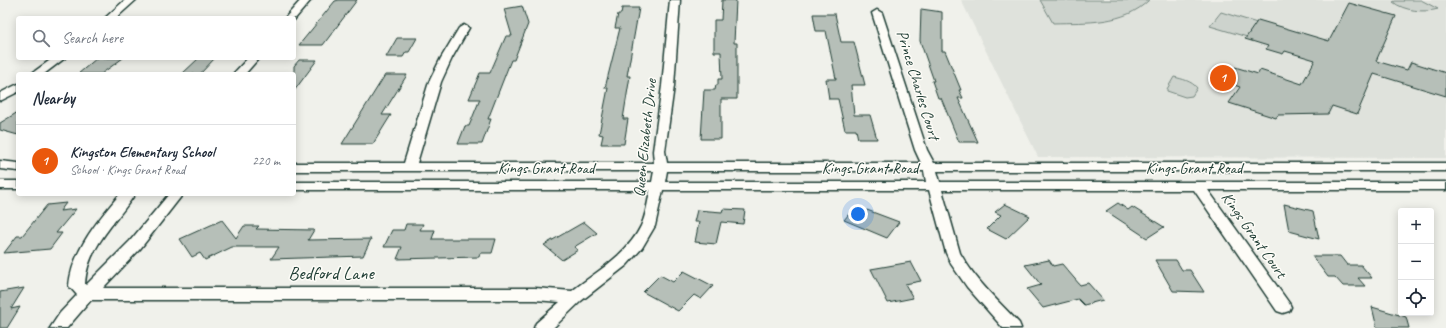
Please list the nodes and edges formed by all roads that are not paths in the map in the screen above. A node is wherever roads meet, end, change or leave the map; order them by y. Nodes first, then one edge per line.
1 (131, 0) edge
2 (306, 0) edge
3 (675, 0) edge
4 (877, 13) dead end
5 (112, 16) edge
6 (292, 16) edge
7 (464, 28) dead end
8 (57, 60) edge
9 (252, 60) edge
10 (40, 72) edge
11 (241, 72) edge
12 (16, 88) edge
13 (0, 98) edge
14 (0, 165) edge
15 (409, 166) junction
16 (661, 166) junction
17 (16, 167) edge
18 (296, 167) edge
19 (928, 167) junction
20 (1423, 167) junction
21 (1446, 167) edge
22 (0, 185) edge
23 (16, 185) edge
24 (659, 185) junction
25 (934, 185) junction
26 (1197, 185) junction
27 (296, 186) edge
28 (1445, 186) edge
29 (126, 196) edge
30 (174, 196) edge
31 (86, 294) junction
32 (575, 297) junction
33 (1283, 307) dead end
34 (58, 328) edge
35 (542, 328) edge
36 (1013, 328) edge

1 - 5 street
2 - 6 street
3 - 16 street, Queen Elizabeth Drive
4 - 19 street, Prince Charles Court
7 - 15 street
8 - 10 street
9 - 11 street
12 - 13 street
14 - 17 street
15 - 16 street, Kings Grant Road
15 - 18 street, Kings Grant Road
16 - 19 street, Kings Grant Road
16 - 24 street, Queen Elizabeth Drive
19 - 20 street, Kings Grant Road
19 - 25 street, Prince Charles Court
20 - 21 street, Kings Grant Road
20 - 28 street
22 - 23 street
24 - 25 street, Kings Grant Road
24 - 27 street, Kings Grant Road
24 - 32 street, Queen Elizabeth Drive
25 - 26 street, Kings Grant Road
25 - 36 street, Prince Charles Court
26 - 28 street, Kings Grant Road
26 - 33 street, Kings Grant Court
29 - 31 street
30 - 31 street
31 - 32 street, Bedford Lane
31 - 34 street
32 - 35 street, Queen Elizabeth Drive

